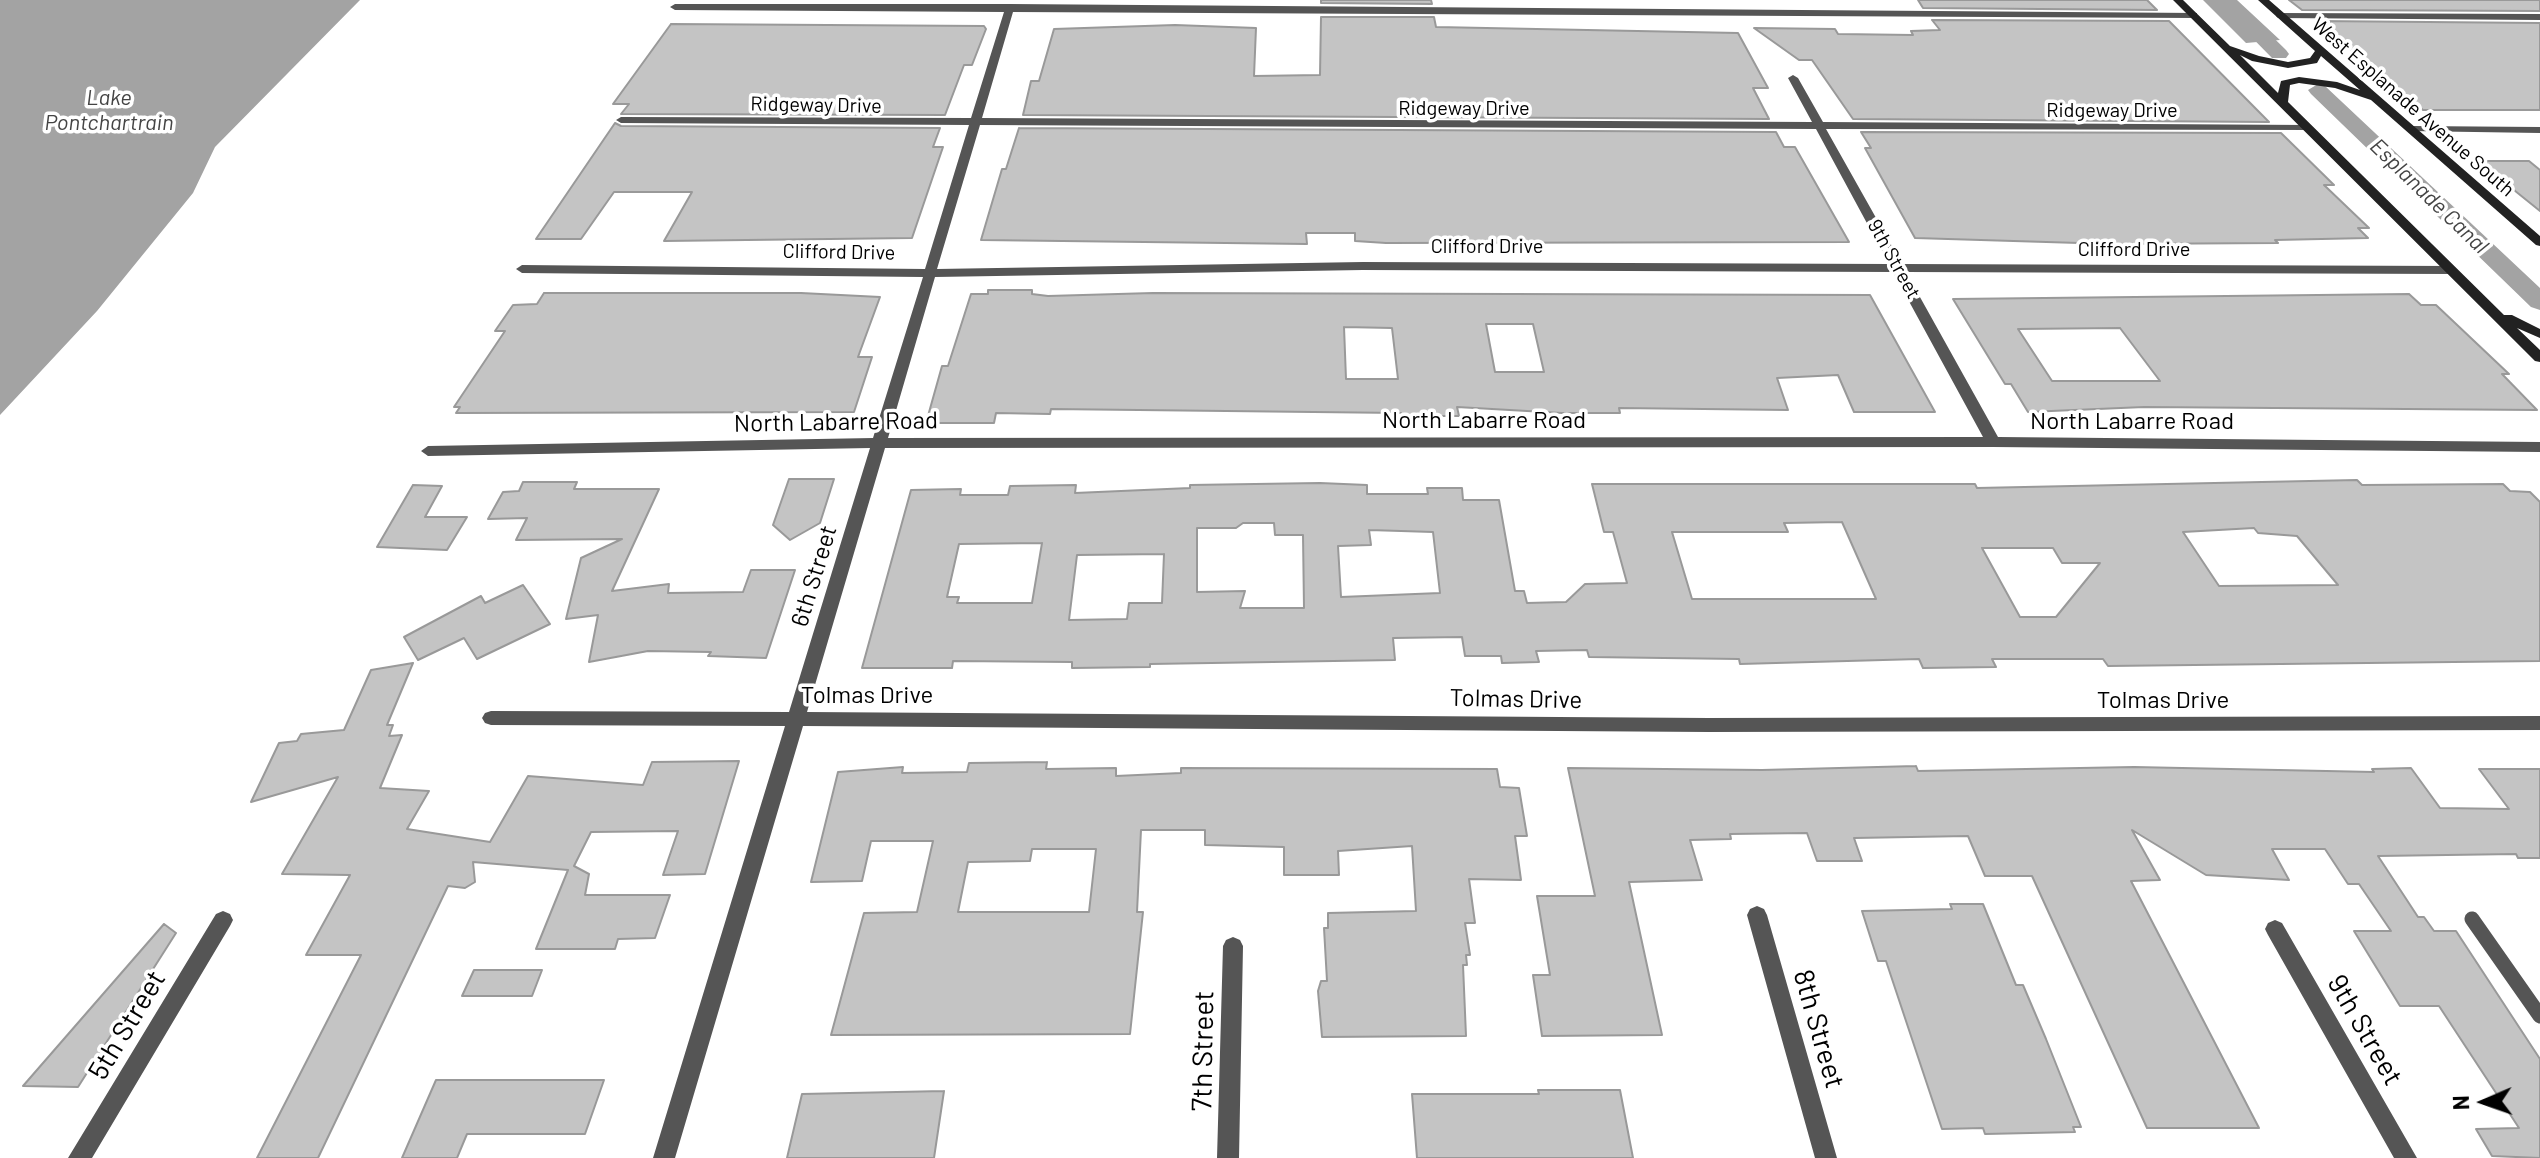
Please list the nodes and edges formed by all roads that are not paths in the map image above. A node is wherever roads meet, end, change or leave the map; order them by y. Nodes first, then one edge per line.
1 (2178, 0) edge
2 (2263, 0) edge
3 (1502, 4) edge
4 (675, 7) dead end
5 (1010, 7) junction
6 (2194, 15) junction
7 (2281, 16) junction
8 (2540, 17) edge
9 (2220, 42) junction
10 (2320, 51) junction
11 (1793, 78) dead end
12 (2380, 103) junction
13 (2282, 104) junction
14 (621, 120) dead end
15 (974, 124) junction
16 (1821, 127) junction
17 (2307, 128) junction
18 (2413, 129) junction
19 (2540, 130) edge
20 (2540, 242) edge
21 (522, 269) dead end
22 (1899, 269) junction
23 (2451, 270) junction
24 (930, 273) junction
25 (2491, 310) junction
26 (2540, 334) edge
27 (2540, 358) edge
28 (1993, 442) junction
29 (879, 443) junction
30 (2540, 447) edge
31 (428, 451) dead end
32 (491, 718) dead end
33 (796, 718) junction
34 (2540, 723) edge
35 (1757, 915) dead end
36 (2472, 919) dead end
37 (223, 920) dead end
38 (2275, 929) dead end
39 (1233, 946) dead end
40 (2540, 1016) edge
41 (79, 1158) edge
42 (664, 1158) edge
43 (1228, 1158) edge
44 (1826, 1158) edge
45 (2406, 1158) edge

1 - 6 main road
2 - 7 main road, West Esplanade Avenue South
3 - 5 street
3 - 6 street
4 - 5 street
5 - 15 street, 6th Street
6 - 9 main road
7 - 8 street
7 - 10 main road, West Esplanade Avenue South
9 - 10 main road
9 - 13 main road
10 - 12 main road, West Esplanade Avenue South
11 - 16 street, 9th Street
12 - 13 main road
12 - 18 main road, West Esplanade Avenue South
13 - 17 main road
14 - 15 street, Ridgeway Drive
15 - 16 street, Ridgeway Drive
15 - 24 street, 6th Street
16 - 17 street, Ridgeway Drive
16 - 22 street, 9th Street
17 - 23 main road
18 - 19 street
18 - 20 main road, West Esplanade Avenue South
21 - 24 street, Clifford Drive
22 - 23 street, Clifford Drive
22 - 24 street, Clifford Drive
22 - 28 street, 9th Street
23 - 25 main road
24 - 29 street, 6th Street
25 - 26 main road
25 - 27 main road
28 - 29 street, North Labarre Road
28 - 30 street, North Labarre Road
29 - 31 street, North Labarre Road
29 - 33 street, 6th Street
32 - 33 street, Tolmas Drive
33 - 34 street, Tolmas Drive
33 - 42 street, 6th Street
35 - 44 street, 8th Street
36 - 40 lane
37 - 41 street, 5th Street
38 - 45 street, 9th Street
39 - 43 street, 7th Street

